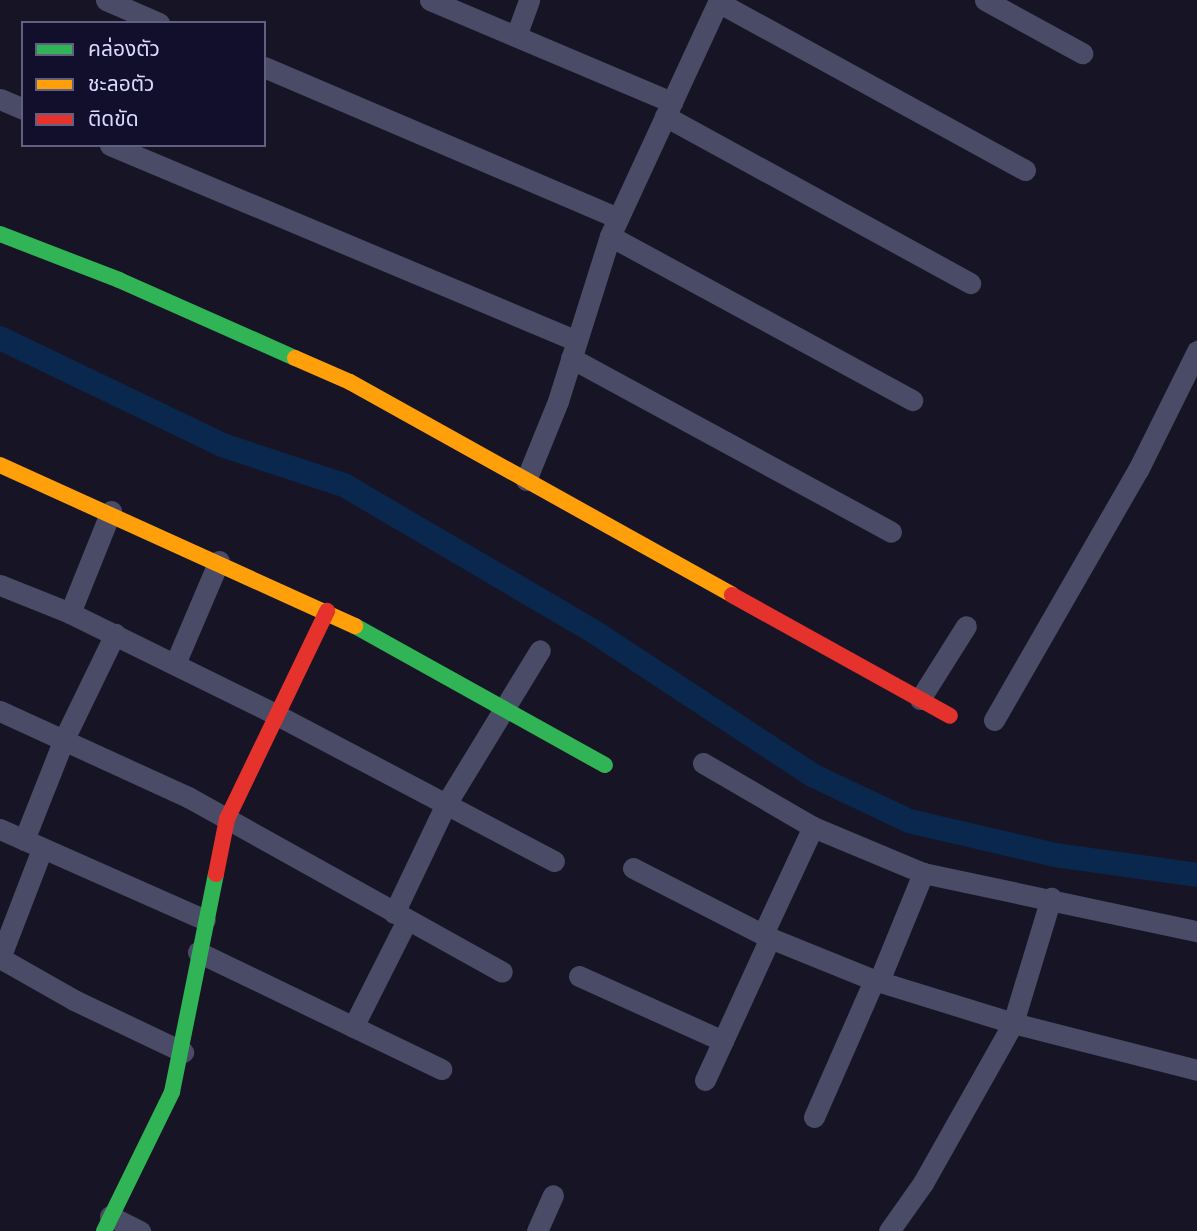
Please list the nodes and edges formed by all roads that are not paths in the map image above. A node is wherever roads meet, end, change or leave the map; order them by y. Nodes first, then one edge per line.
1 (106, 0) edge
2 (430, 0) edge
3 (529, 0) edge
4 (985, 0) edge
5 (719, 1) edge
6 (154, 21) edge
7 (516, 36) junction
8 (1082, 53) dead end
9 (266, 68) edge
10 (0, 99) edge
11 (21, 108) edge
12 (668, 109) junction
13 (115, 147) edge
14 (1025, 170) dead end
15 (614, 227) junction
16 (0, 234) edge
17 (970, 283) dead end
18 (574, 350) junction
19 (1197, 351) edge
20 (912, 400) dead end
21 (0, 465) edge
22 (526, 480) junction
23 (111, 511) junction
24 (891, 532) dead end
25 (219, 561) junction
26 (0, 585) edge
27 (327, 611) junction
28 (70, 612) junction
29 (966, 626) dead end
30 (115, 634) junction
31 (540, 650) dead end
32 (175, 664) junction
33 (920, 699) junction
34 (502, 708) junction
35 (0, 711) edge
36 (277, 715) junction
37 (950, 716) dead end
38 (994, 720) dead end
39 (64, 738) junction
40 (703, 763) dead end
41 (605, 765) dead end
42 (446, 804) junction
43 (227, 819) junction
44 (813, 827) junction
45 (0, 829) edge
46 (33, 844) junction
47 (554, 860) dead end
48 (632, 868) dead end
49 (923, 873) junction
50 (1051, 898) junction
51 (400, 917) junction
52 (205, 919) junction
53 (1197, 931) edge
54 (767, 936) junction
55 (198, 952) junction
56 (0, 958) edge
57 (502, 971) dead end
58 (579, 976) dead end
59 (877, 980) junction
60 (1013, 1023) junction
61 (354, 1027) junction
62 (723, 1041) junction
63 (183, 1052) junction
64 (441, 1069) dead end
65 (1197, 1070) edge
66 (705, 1080) dead end
67 (814, 1117) dead end
68 (552, 1195) dead end
69 (107, 1223) edge
70 (140, 1231) edge
71 (537, 1231) edge
72 (889, 1231) edge

1 - 6 street
2 - 7 street
3 - 7 street
4 - 8 street
5 - 12 street
5 - 14 street
7 - 12 street
9 - 15 street
10 - 11 street
12 - 15 street
12 - 17 street
13 - 18 street
15 - 18 street
15 - 20 street
16 - 22 street
18 - 22 street
18 - 24 street
19 - 38 street
21 - 23 street
22 - 33 street
23 - 25 street
23 - 28 street
25 - 27 street
25 - 32 street
26 - 28 street
27 - 34 street
27 - 36 street
28 - 30 street
29 - 33 street
30 - 32 street
30 - 39 street
31 - 34 street
32 - 36 street
33 - 37 street
34 - 41 street
34 - 42 street
35 - 39 street
36 - 42 street
36 - 43 street
39 - 43 street
39 - 46 street
40 - 44 street
42 - 47 street
42 - 51 street
43 - 51 street
43 - 52 street
44 - 49 street
44 - 54 street
45 - 46 street
46 - 52 street
46 - 56 street
48 - 54 street
49 - 50 street
49 - 59 street
50 - 53 street
50 - 60 street
51 - 57 street
51 - 61 street
52 - 55 street
54 - 59 street
54 - 62 street
55 - 61 street
55 - 63 street
56 - 63 street
58 - 62 street
59 - 60 street
59 - 67 street
60 - 65 street
60 - 72 street
61 - 64 street
62 - 66 street
63 - 69 street
68 - 71 street
69 - 70 street

